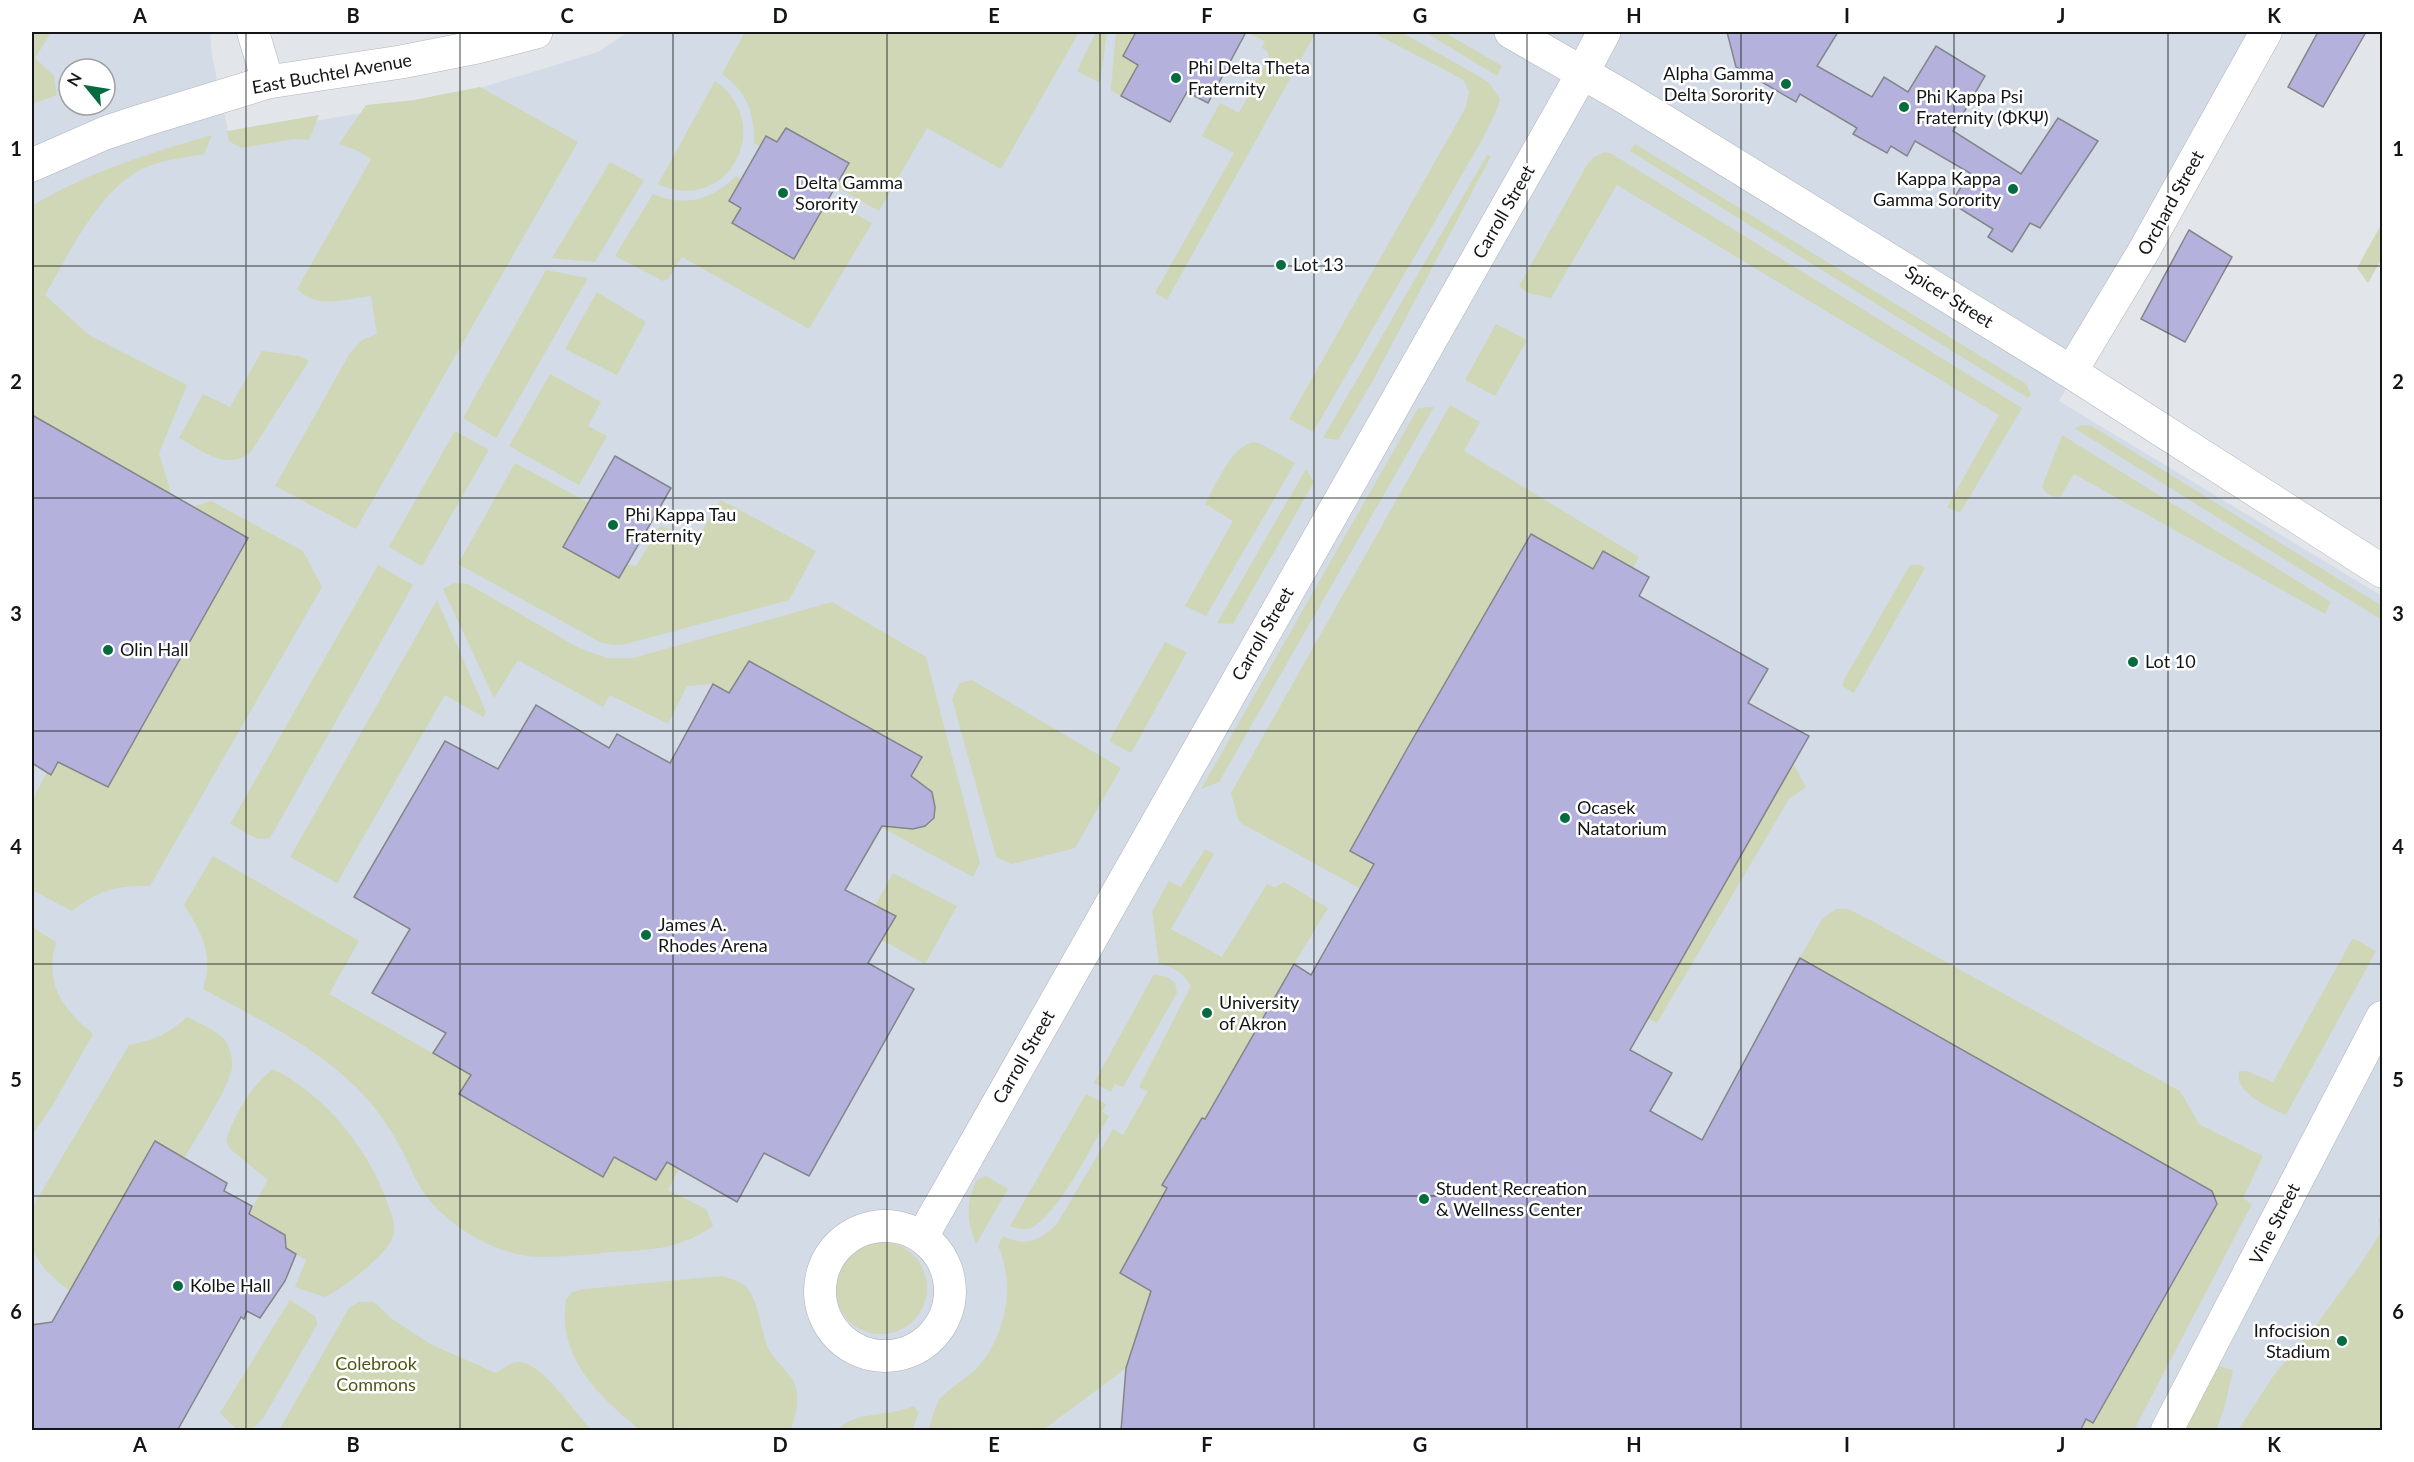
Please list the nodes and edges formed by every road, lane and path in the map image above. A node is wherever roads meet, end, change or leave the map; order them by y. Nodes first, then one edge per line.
1 (253, 32) edge
2 (536, 32) edge
3 (1511, 32) edge
4 (1604, 32) edge
5 (2266, 32) edge
6 (1583, 72) junction
7 (268, 82) junction
8 (32, 165) edge
9 (2071, 372) junction
10 (2382, 571) edge
11 (2382, 1017) edge
12 (922, 1237) junction
13 (2167, 1431) edge

1 - 7 street
2 - 7 street, East Buchtel Avenue
3 - 6 street, Spicer Street
4 - 6 street, Carroll Street
5 - 9 street, Orchard Street
6 - 9 street, Spicer Street
6 - 12 street, Carroll Street
7 - 8 street, East Buchtel Avenue
9 - 10 street, Spicer Street
11 - 13 street, Vine Street
12 - 12 street

